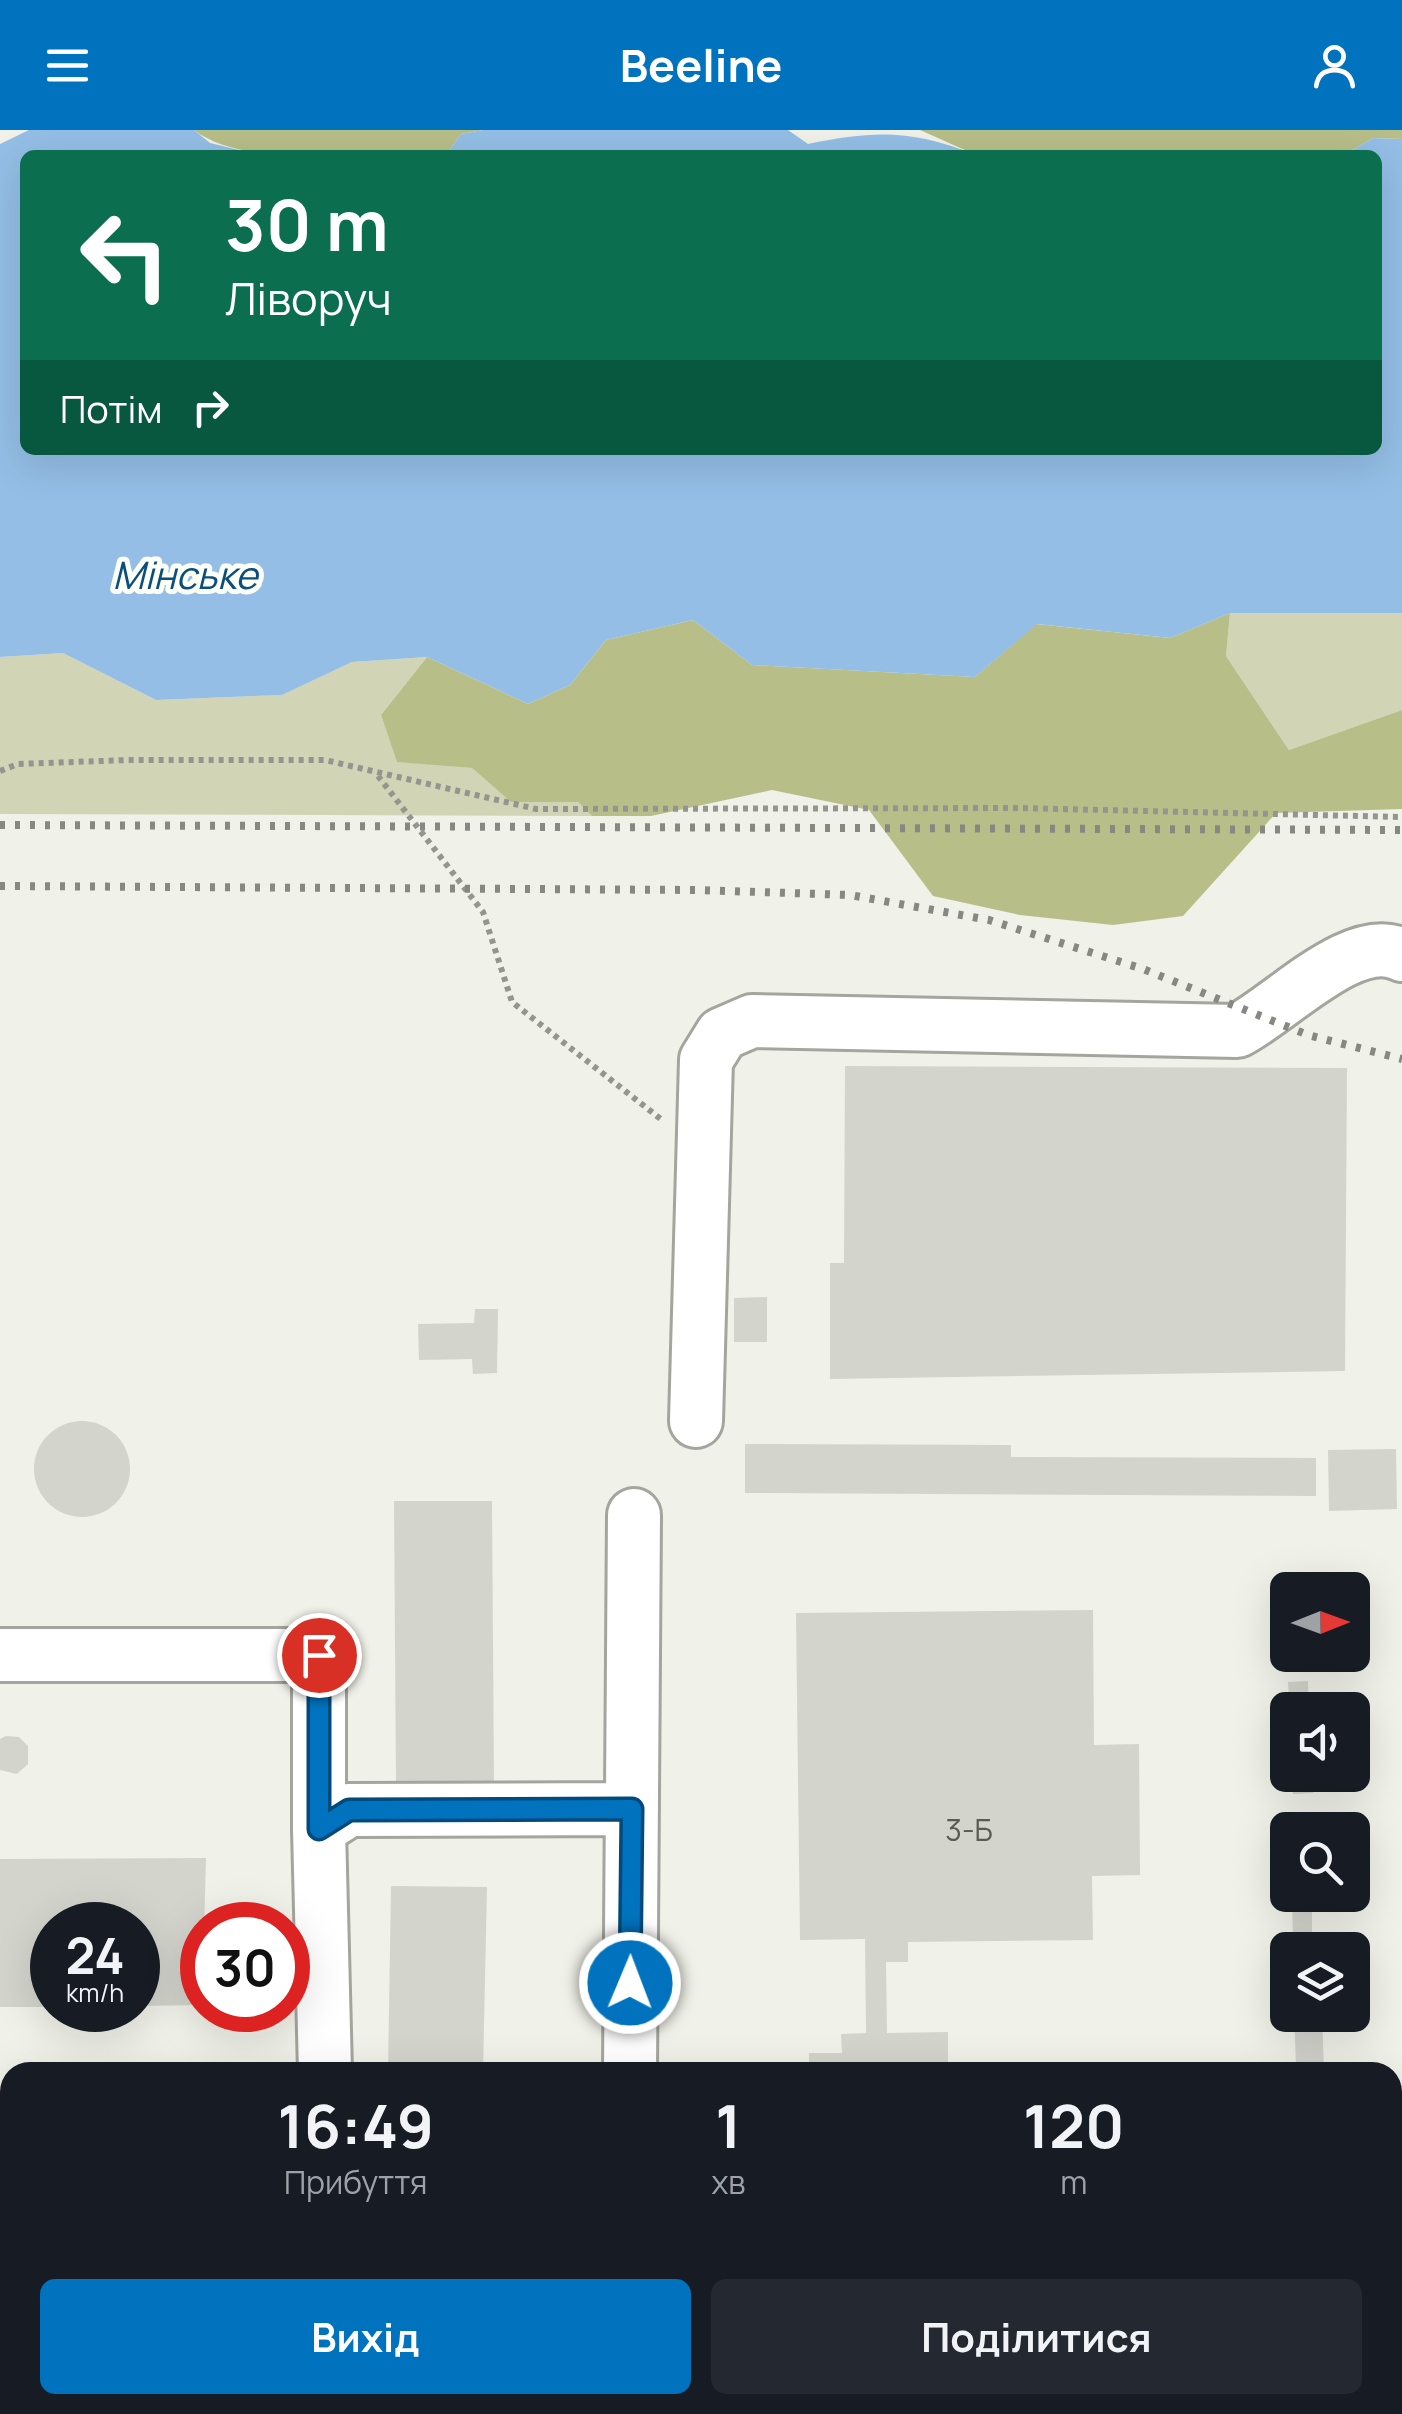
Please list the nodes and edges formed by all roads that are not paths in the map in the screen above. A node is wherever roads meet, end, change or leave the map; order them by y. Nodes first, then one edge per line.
1 (1402, 955) edge
2 (696, 1421) dead end
3 (634, 1514) dead end
4 (0, 1655) edge
5 (632, 1809) junction
6 (319, 1829) junction
7 (325, 2062) edge
8 (630, 2062) edge

1 - 2 street
3 - 5 street
4 - 6 street
5 - 6 street
5 - 8 street
6 - 7 street

